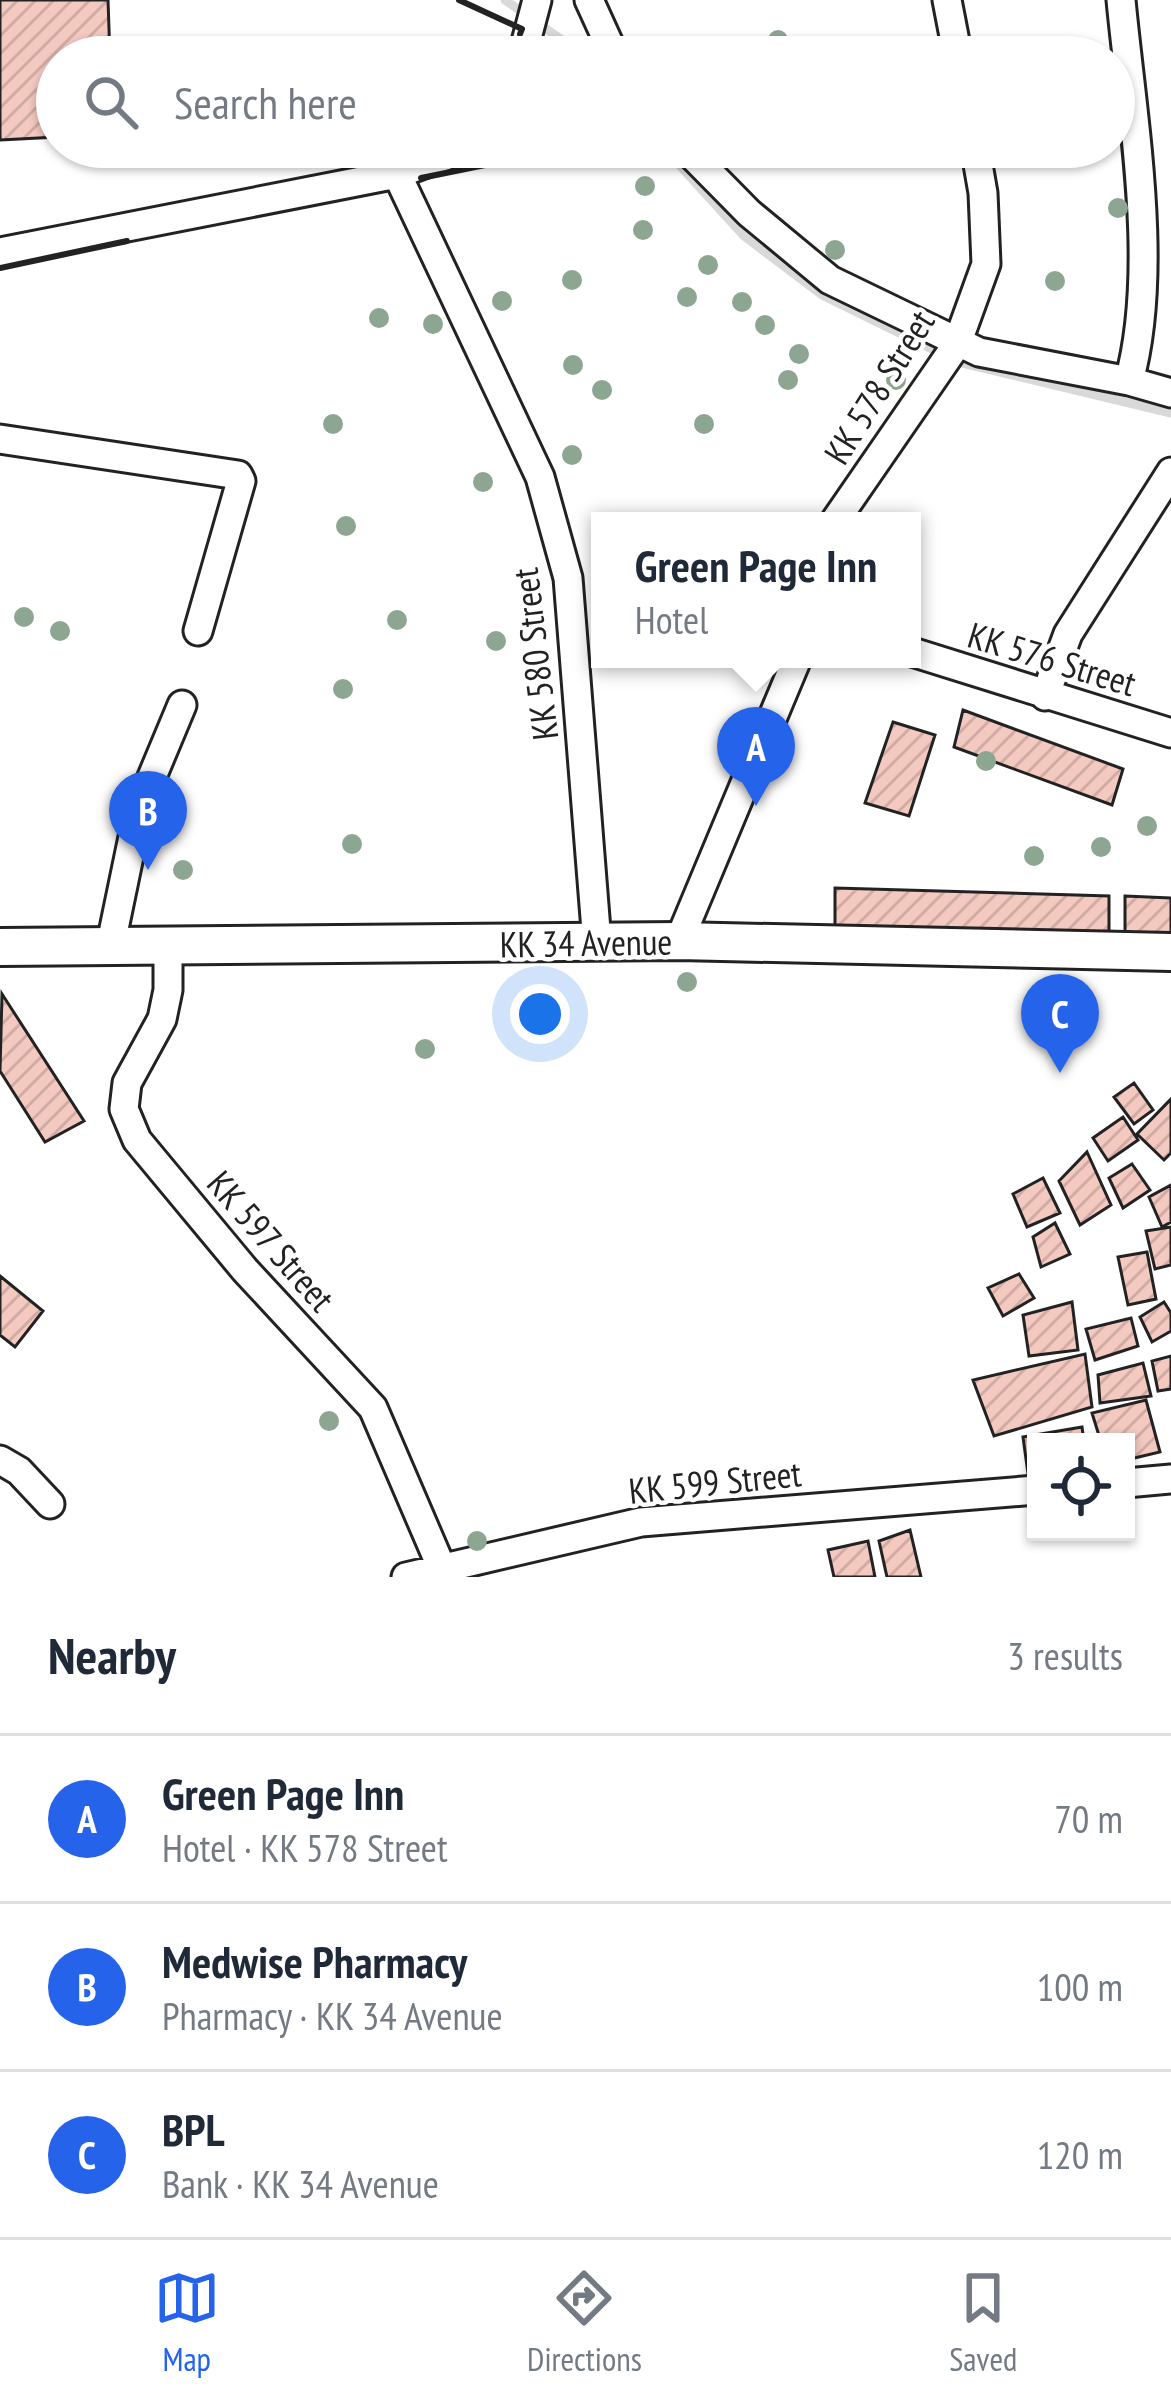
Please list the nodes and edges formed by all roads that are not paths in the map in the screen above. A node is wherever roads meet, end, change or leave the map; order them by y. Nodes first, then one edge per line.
1 (537, 0) edge
2 (589, 0) edge
3 (947, 0) edge
4 (1121, 0) edge
5 (528, 36) edge
6 (605, 36) edge
7 (954, 36) edge
8 (1125, 36) edge
9 (1135, 139) edge
10 (413, 168) edge
11 (704, 168) edge
12 (979, 168) edge
13 (397, 174) junction
14 (0, 252) edge
15 (957, 344) junction
16 (1129, 381) junction
17 (1171, 394) edge
18 (0, 439) edge
19 (1171, 472) edge
20 (841, 512) edge
21 (198, 631) dead end
22 (921, 655) edge
23 (793, 668) edge
24 (1045, 696) junction
25 (182, 705) dead end
26 (1171, 734) edge
27 (679, 941) junction
28 (597, 943) junction
29 (0, 947) edge
30 (168, 947) junction
31 (110, 948) junction
32 (1171, 952) edge
33 (0, 1460) edge
34 (1171, 1479) edge
35 (1135, 1482) edge
36 (1027, 1491) edge
37 (50, 1504) dead end
38 (442, 1571) junction
39 (406, 1577) edge

1 - 5 street
2 - 6 street
3 - 7 street
4 - 8 street
9 - 16 street
10 - 13 street
11 - 15 street
12 - 15 street, KK 578 Street
13 - 14 street
13 - 28 street, KK 580 Street
15 - 16 street
15 - 20 street, KK 578 Street
16 - 17 street
18 - 21 street
19 - 24 street
22 - 24 street, KK 576 Street
23 - 27 street
24 - 26 street, KK 576 Street
25 - 31 street
27 - 28 main road, KK 34 Avenue
27 - 32 main road, KK 34 Avenue
28 - 30 main road, KK 34 Avenue
29 - 31 main road, KK 34 Avenue
30 - 31 main road, KK 34 Avenue
30 - 38 street, KK 597 Street
33 - 37 street
34 - 35 street
36 - 38 street, KK 599 Street
38 - 39 street, KK 599 Street

